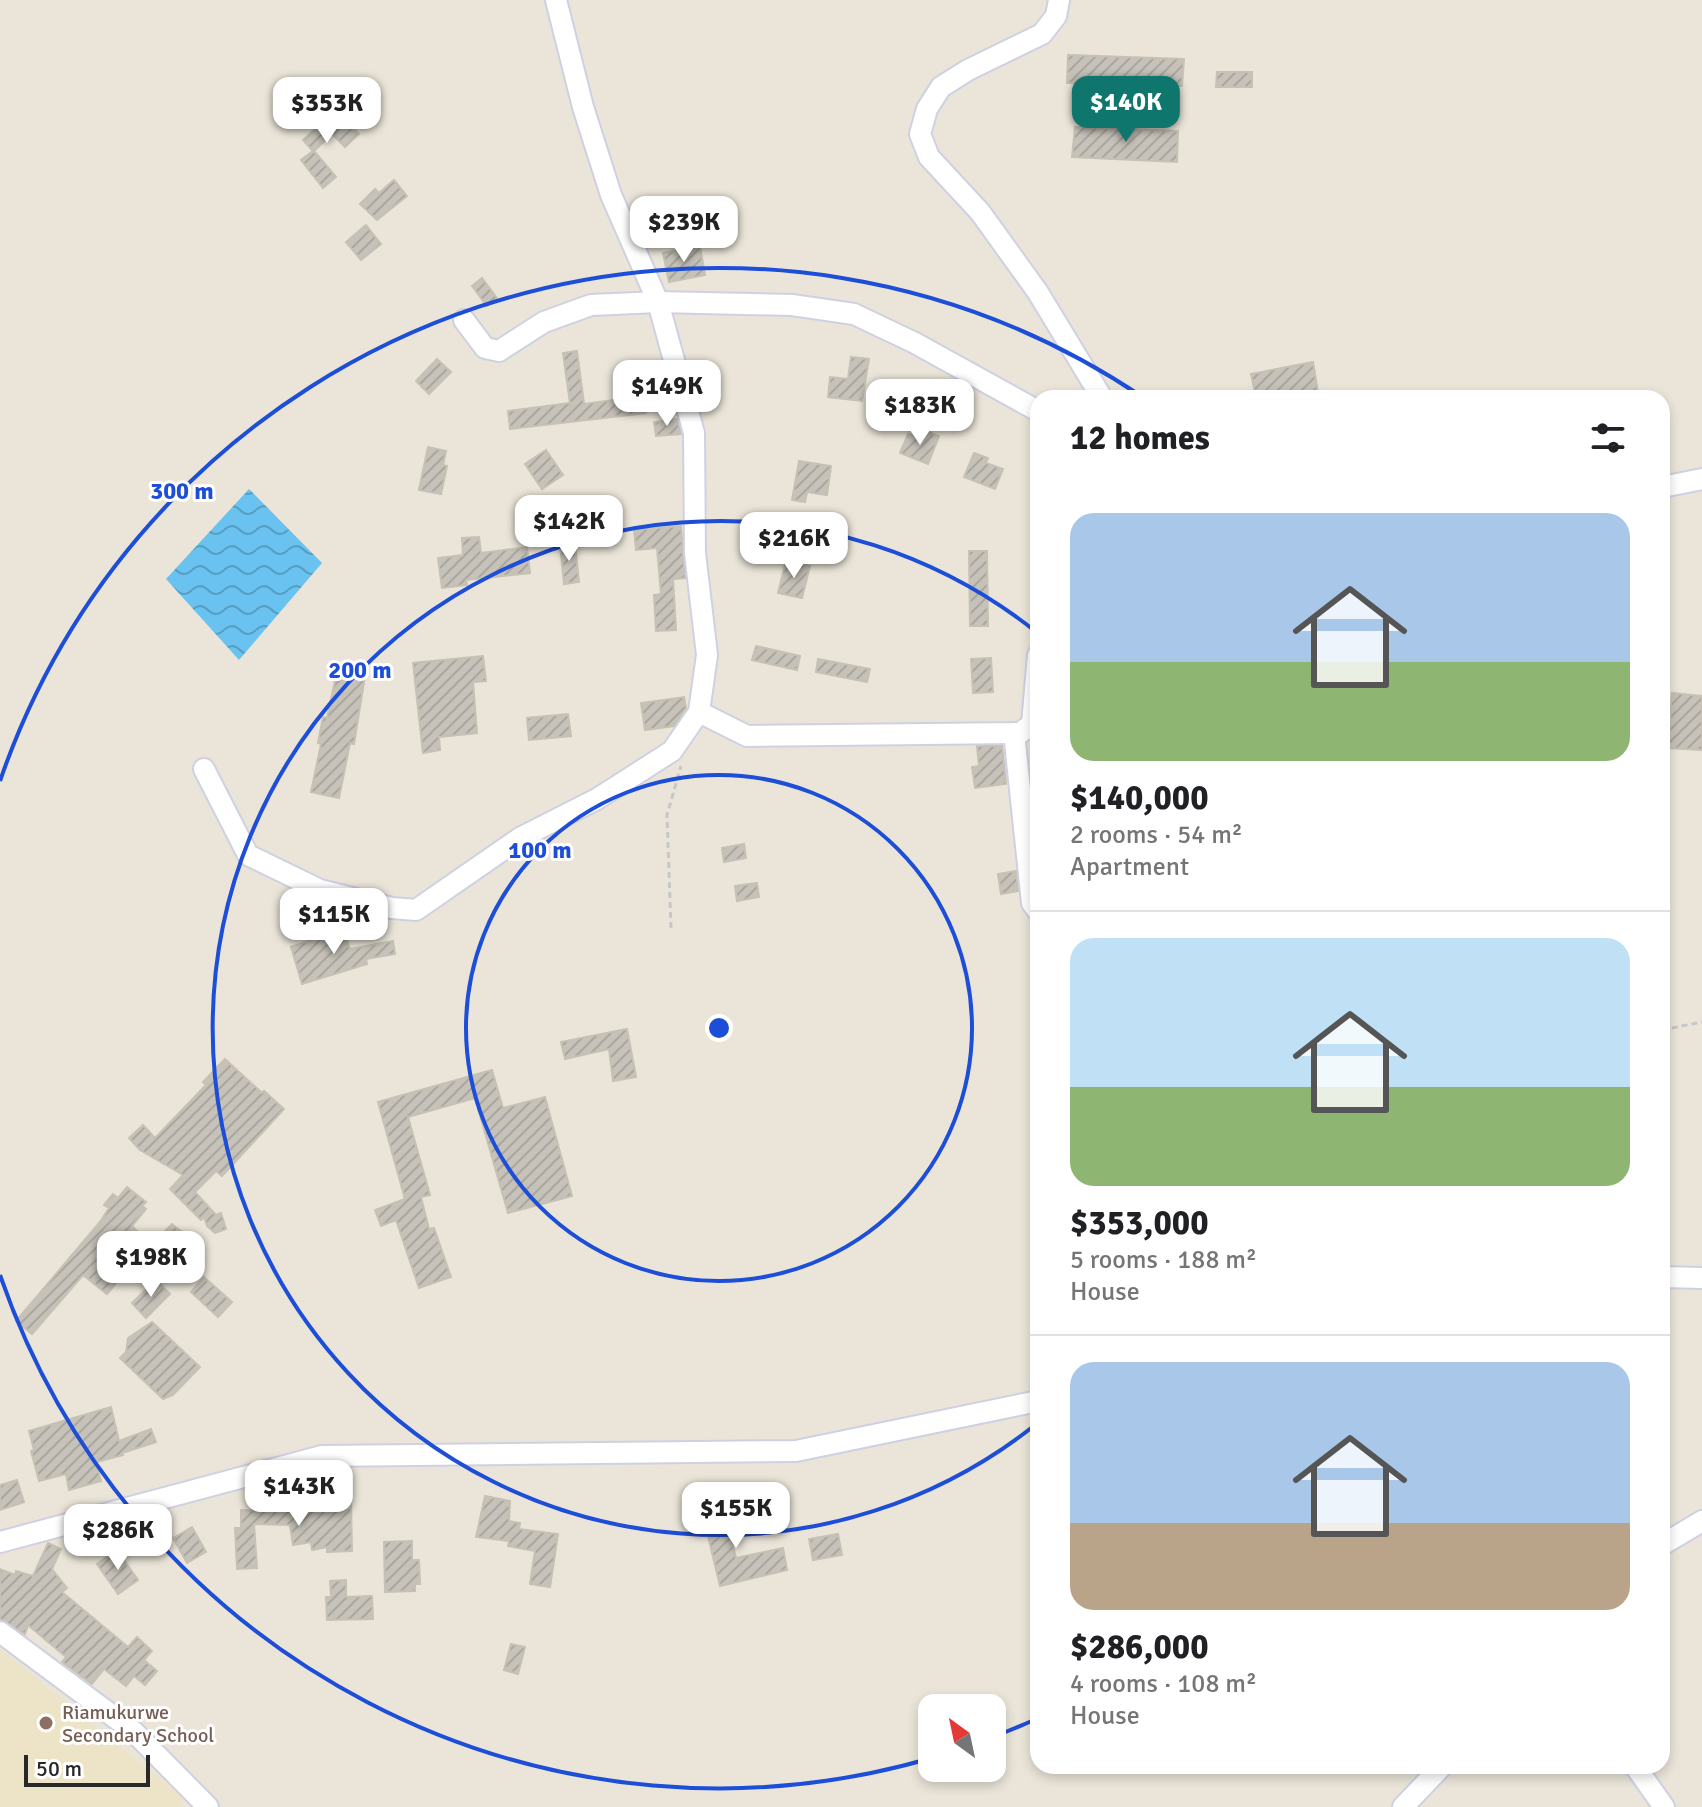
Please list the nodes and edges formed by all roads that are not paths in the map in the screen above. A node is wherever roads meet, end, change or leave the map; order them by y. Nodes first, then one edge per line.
1 (556, 0) edge
2 (1059, 0) edge
3 (658, 302) junction
4 (464, 320) dead end
5 (1097, 390) edge
6 (1030, 407) edge
7 (1702, 479) edge
8 (1670, 485) edge
9 (699, 712) junction
10 (1030, 726) edge
11 (1014, 733) junction
12 (204, 769) dead end
13 (1030, 884) edge
14 (1670, 1277) edge
15 (1702, 1278) edge
16 (1030, 1403) edge
17 (1702, 1521) edge
18 (1670, 1540) edge
19 (0, 1542) edge
20 (0, 1632) edge
21 (1434, 1774) edge
22 (1641, 1774) edge
23 (208, 1807) edge
24 (1403, 1807) edge
25 (1664, 1807) edge

1 - 3 street
2 - 5 street
3 - 4 street
3 - 6 street
3 - 9 street
7 - 8 street
9 - 11 street
9 - 12 street
10 - 11 street
11 - 13 street
14 - 15 street
16 - 19 street
17 - 18 street
20 - 23 street
21 - 24 street
22 - 25 street

